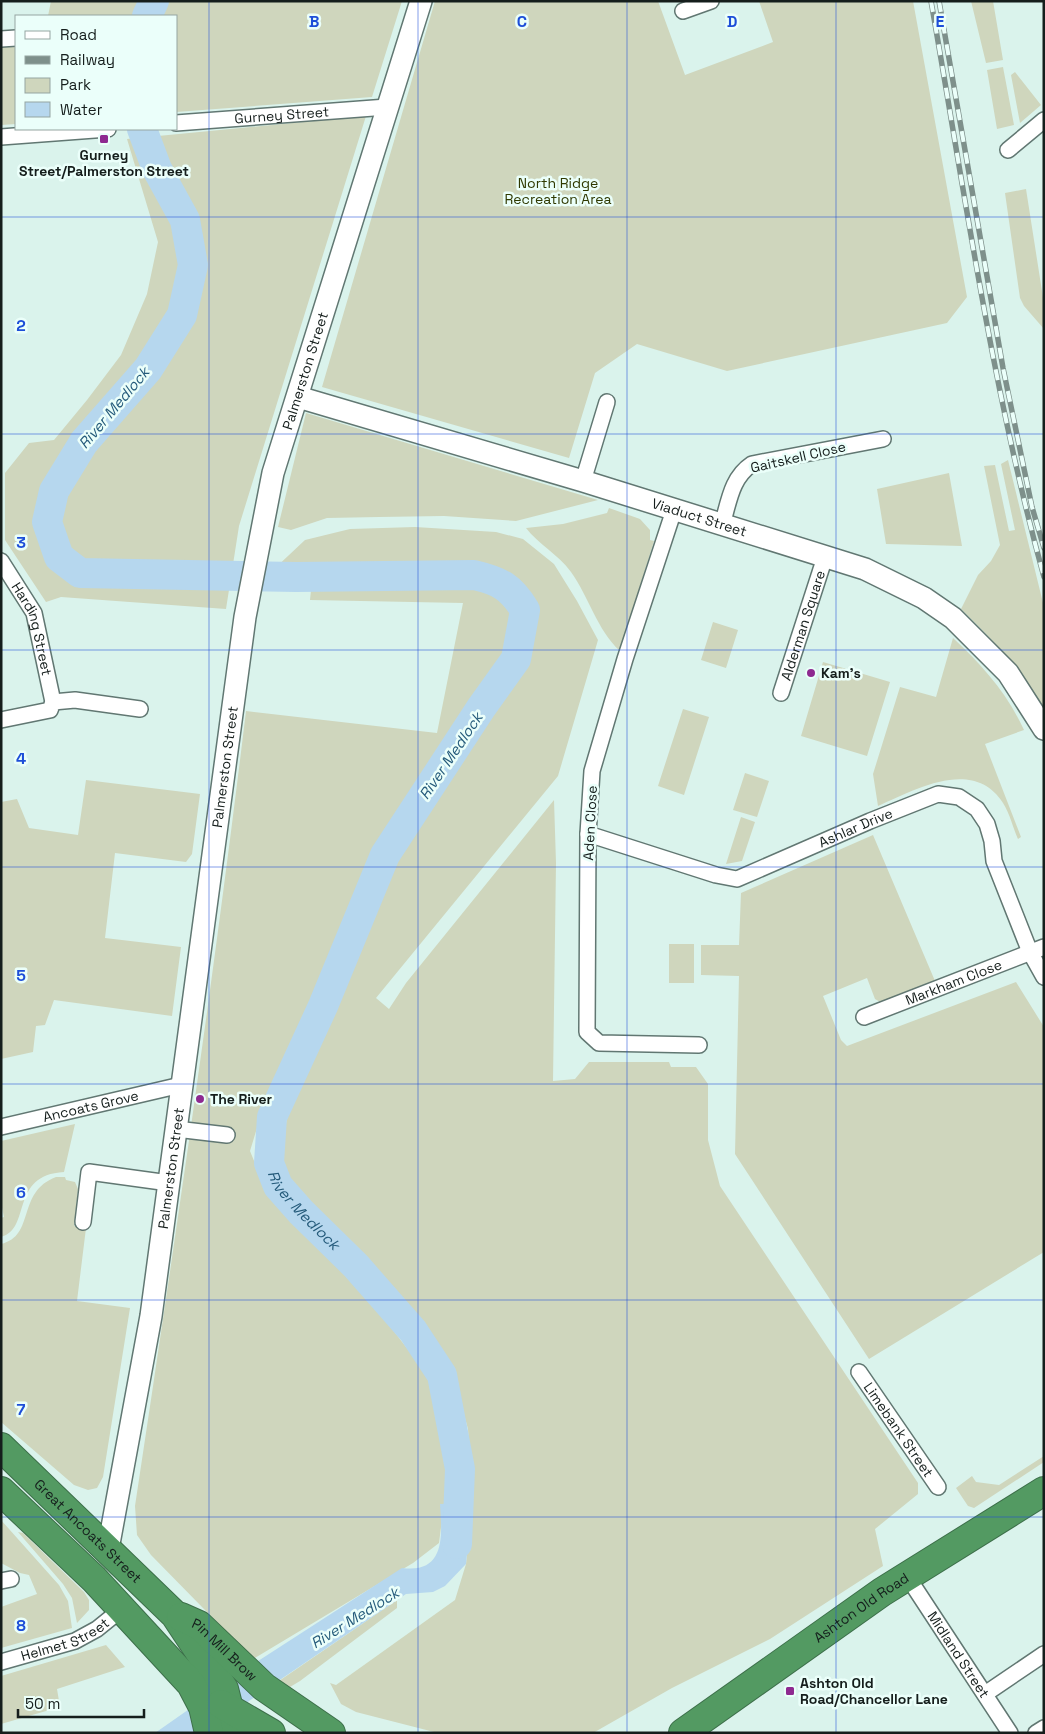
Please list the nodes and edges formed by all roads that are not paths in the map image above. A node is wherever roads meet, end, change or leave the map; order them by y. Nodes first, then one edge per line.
1 (420, 1) edge
2 (711, 1) edge
3 (683, 11) dead end
4 (15, 38) edge
5 (1, 39) edge
6 (387, 107) junction
7 (1044, 120) edge
8 (178, 123) edge
9 (95, 130) edge
10 (1, 137) edge
11 (1008, 150) dead end
12 (298, 397) junction
13 (607, 402) dead end
14 (883, 438) dead end
15 (583, 481) junction
16 (674, 510) junction
17 (722, 525) junction
18 (825, 557) junction
19 (1, 561) edge
20 (781, 693) dead end
21 (53, 702) junction
22 (140, 709) dead end
23 (1, 720) edge
24 (1044, 729) edge
25 (588, 834) junction
26 (1037, 949) edge
27 (1044, 977) edge
28 (864, 1017) dead end
29 (699, 1045) dead end
30 (181, 1085) junction
31 (1, 1127) edge
32 (176, 1129) junction
33 (226, 1135) dead end
34 (169, 1183) junction
35 (83, 1222) dead end
36 (858, 1372) dead end
37 (1, 1447) edge
38 (938, 1487) dead end
39 (1, 1491) edge
40 (1044, 1491) edge
41 (108, 1549) junction
42 (906, 1576) junction
43 (123, 1608) junction
44 (175, 1615) junction
45 (1044, 1654) edge
46 (1, 1662) edge
47 (202, 1685) junction
48 (985, 1694) junction
49 (233, 1721) edge
50 (1044, 1728) edge
51 (209, 1733) edge
52 (271, 1733) edge
53 (331, 1733) edge
54 (683, 1733) edge
55 (1010, 1733) edge
56 (1036, 1733) edge

1 - 6 street, Palmerston Street
2 - 3 street
4 - 5 street
6 - 8 street, Gurney Street
6 - 12 street, Palmerston Street
7 - 11 street
9 - 10 street
12 - 15 street, Viaduct Street
12 - 30 street, Palmerston Street
13 - 15 street
14 - 17 street, Gaitskell Close
15 - 16 street, Viaduct Street
16 - 17 street, Viaduct Street
16 - 25 street, Aden Close
17 - 18 street, Viaduct Street
18 - 20 street, Alderman Square
18 - 24 street, Viaduct Street
19 - 21 street, Harding Street
21 - 22 street
21 - 23 street
25 - 26 street, Ashlar Drive
25 - 29 street, Aden Close
26 - 27 street, Ashlar Drive
26 - 28 street, Markham Close
30 - 31 street, Ancoats Grove
30 - 32 street, Palmerston Street
32 - 33 street
32 - 34 street, Palmerston Street
34 - 35 street
34 - 41 street, Palmerston Street
36 - 38 street, Limebank Street
37 - 41 highway, Great Ancoats Street
39 - 43 highway
40 - 42 highway, Ashton Old Road
41 - 44 highway, Great Ancoats Street
42 - 48 street, Midland Street
42 - 54 highway, Ashton Old Road
43 - 46 street, Helmet Street
43 - 47 highway
44 - 47 highway, Pin Mill Brow
44 - 53 highway, Pin Mill Brow
45 - 48 street
47 - 49 highway
47 - 51 highway
48 - 55 street, Midland Street
49 - 52 highway
50 - 56 street

